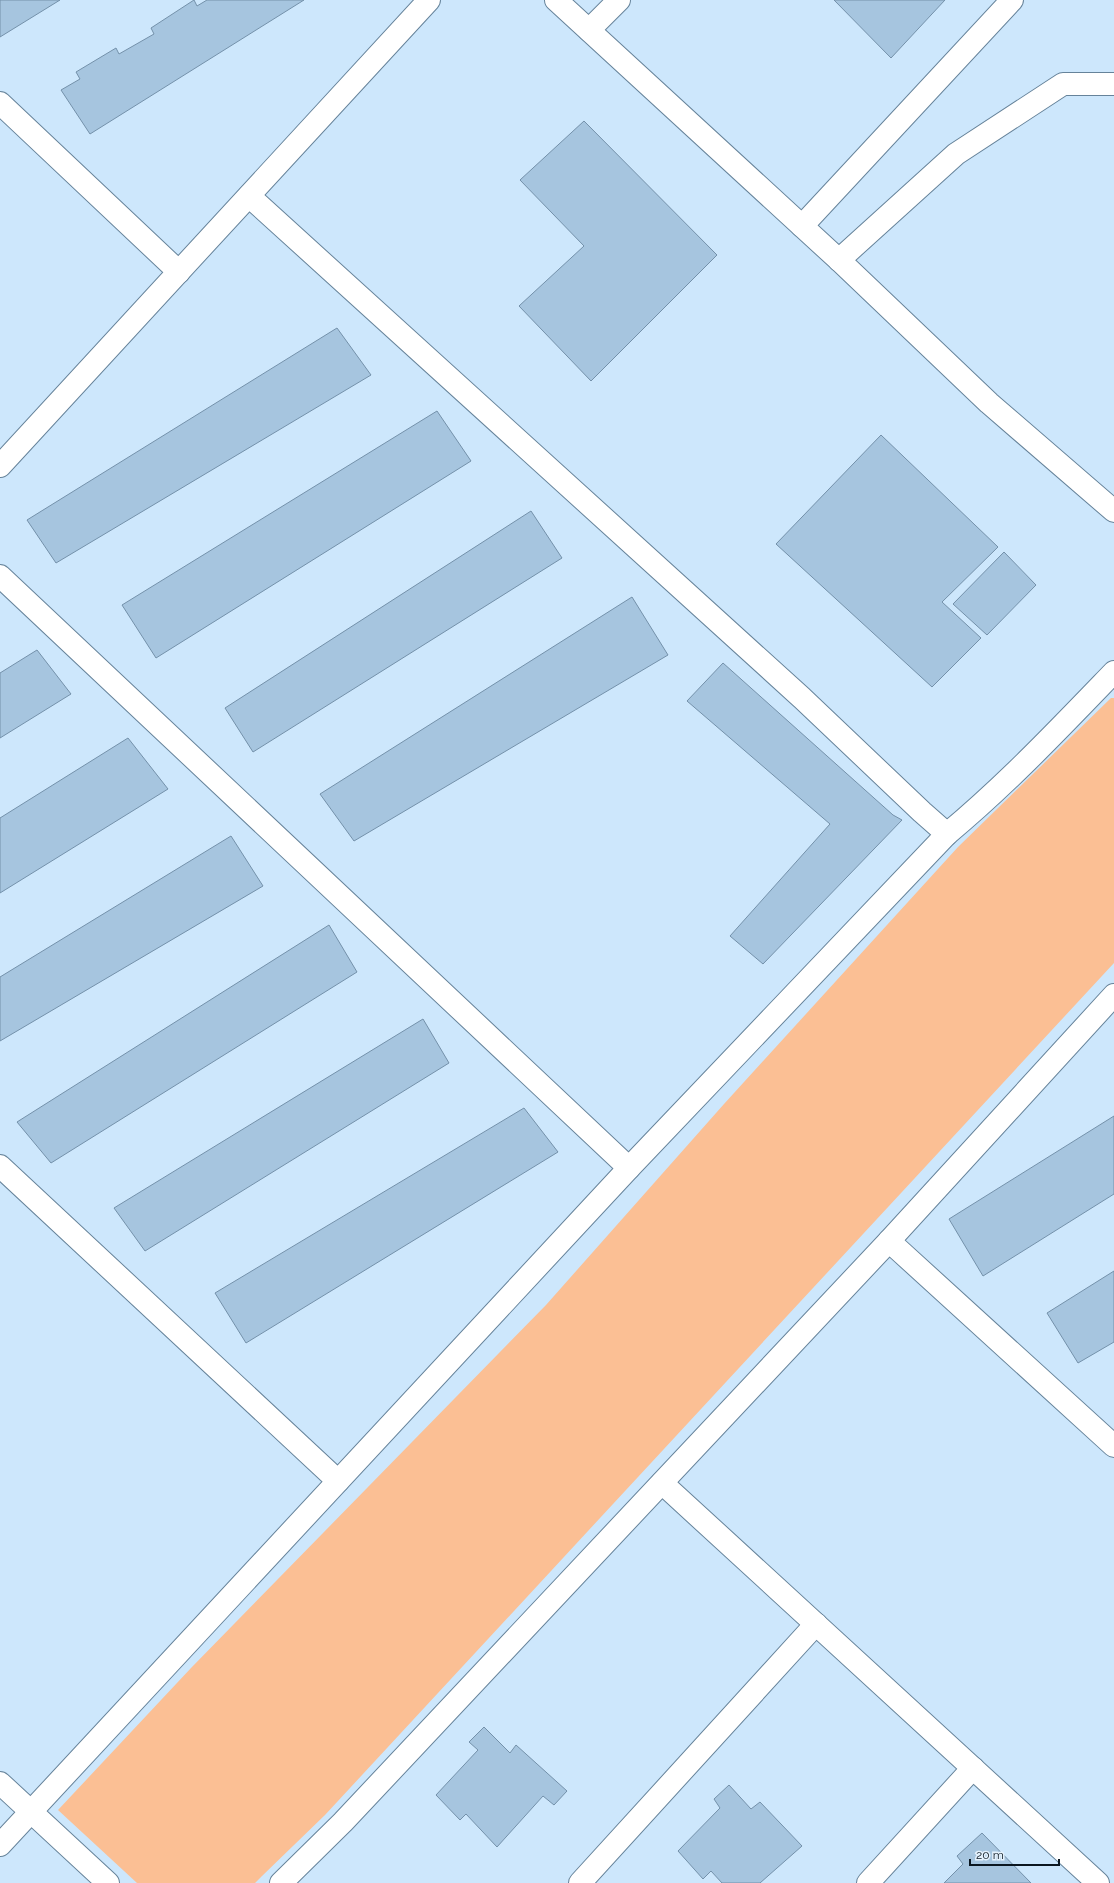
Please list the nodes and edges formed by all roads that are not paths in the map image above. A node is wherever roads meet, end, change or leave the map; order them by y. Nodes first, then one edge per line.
1 (429, 0) edge
2 (556, 0) edge
3 (619, 0) edge
4 (1012, 0) edge
5 (589, 30) junction
6 (1114, 84) edge
7 (0, 103) edge
8 (249, 196) junction
9 (802, 226) junction
10 (839, 260) junction
11 (179, 272) junction
12 (0, 466) edge
13 (1114, 511) edge
14 (0, 576) edge
15 (1114, 672) edge
16 (947, 834) junction
17 (1114, 995) edge
18 (0, 1166) edge
19 (629, 1168) junction
20 (889, 1241) junction
21 (1114, 1446) edge
22 (338, 1481) junction
23 (662, 1483) junction
24 (816, 1624) junction
25 (973, 1768) junction
26 (0, 1783) edge
27 (31, 1812) junction
28 (0, 1845) edge
29 (108, 1883) edge
30 (281, 1883) edge
31 (580, 1883) edge
32 (868, 1883) edge
33 (1098, 1883) edge

1 - 8 street
2 - 5 street
3 - 5 street
4 - 9 street
5 - 9 street
6 - 10 street
7 - 11 street
8 - 11 street
8 - 16 street
9 - 10 street
10 - 13 street
11 - 12 street
14 - 19 street
15 - 16 street
16 - 19 street
17 - 20 street
18 - 22 street
19 - 22 street
20 - 21 street
20 - 23 street
22 - 27 street
23 - 24 street
23 - 30 street
24 - 25 street
24 - 31 street
25 - 32 street
25 - 33 street
26 - 27 street
27 - 28 street
27 - 29 street

